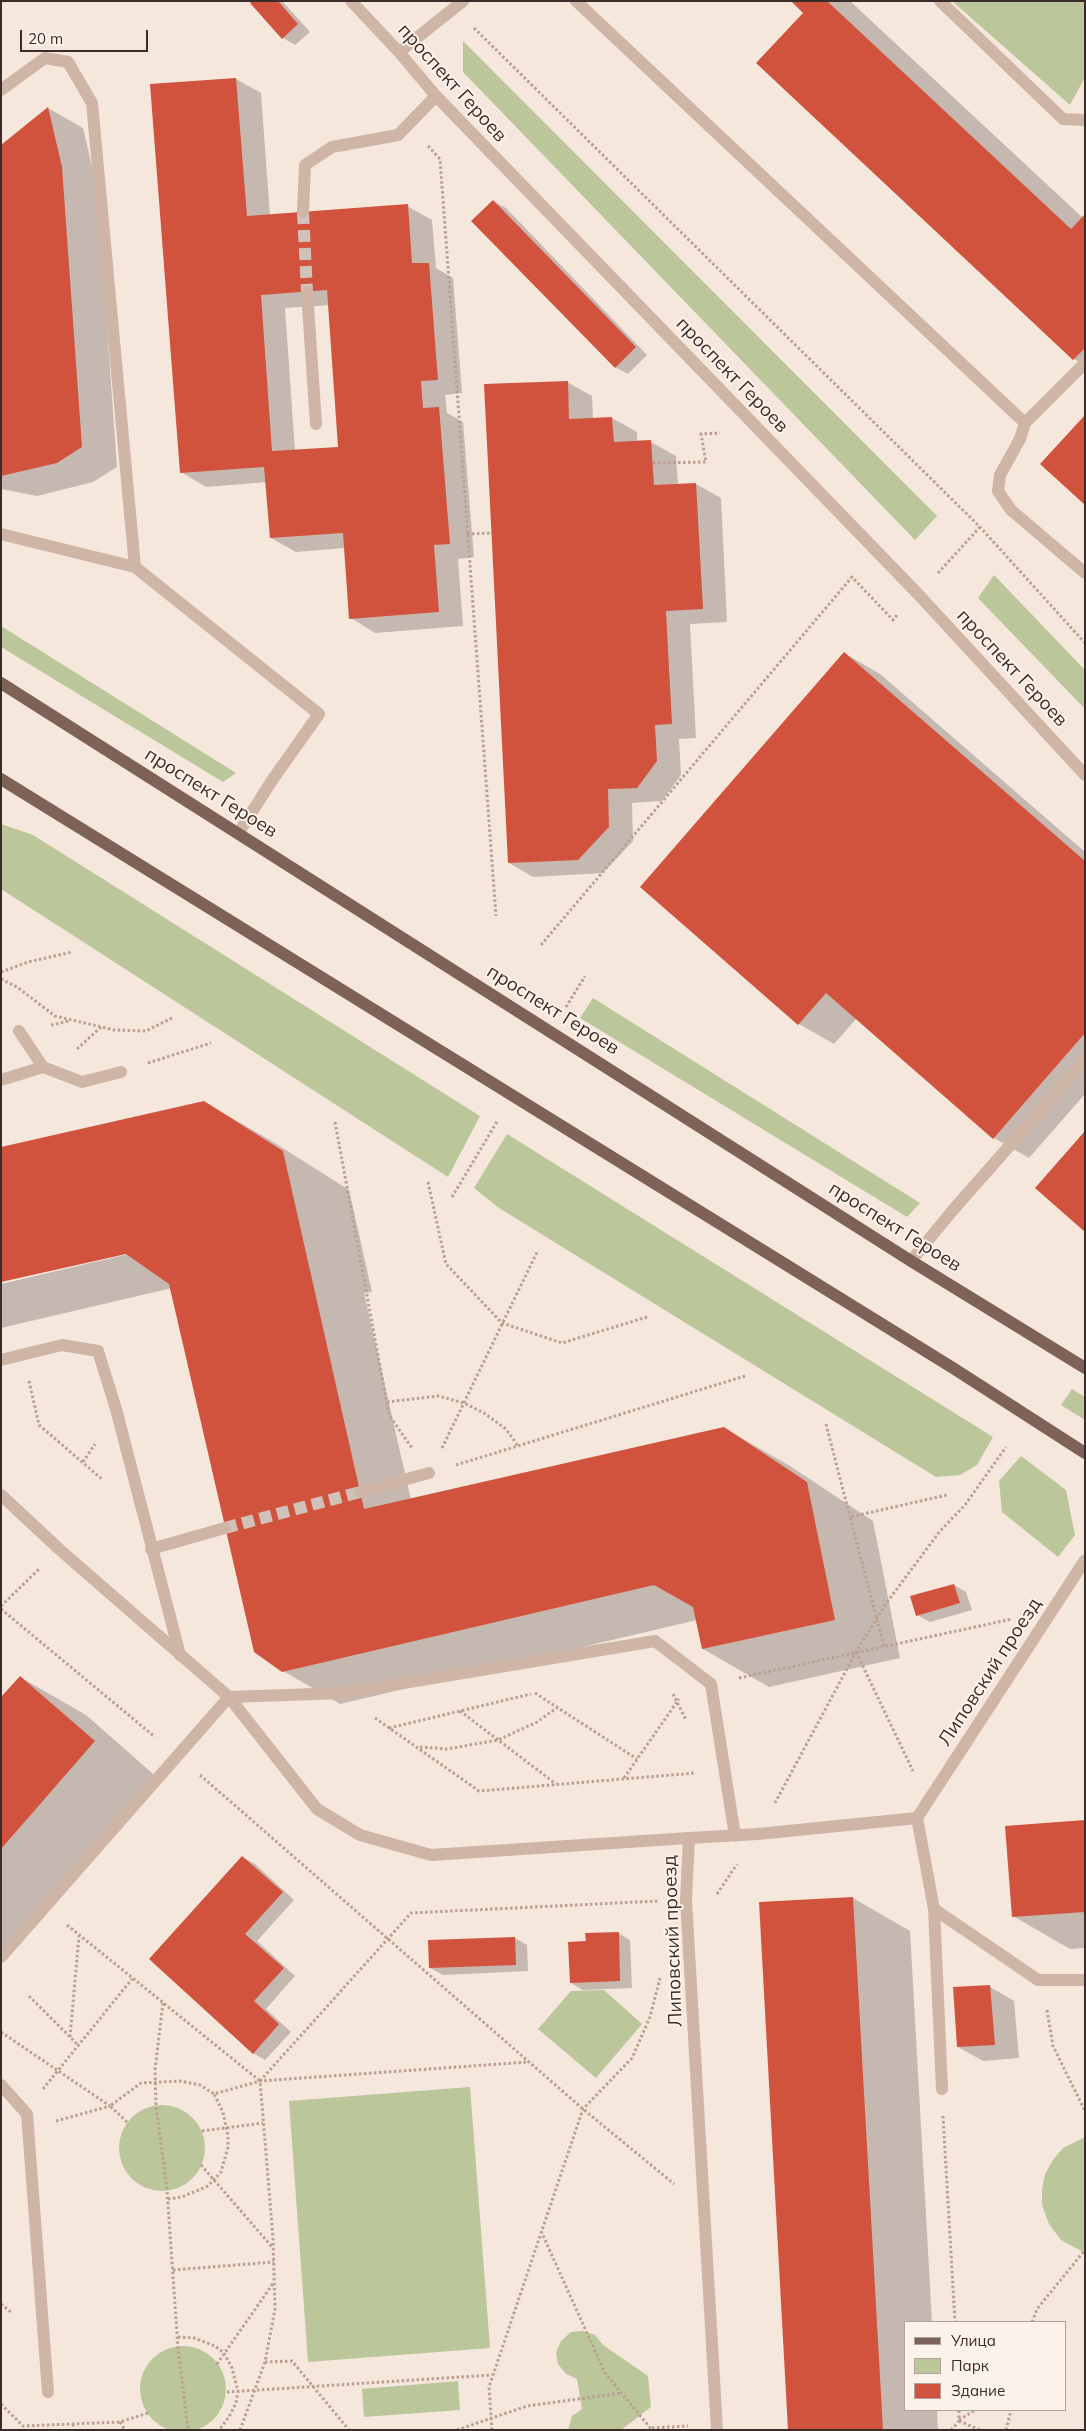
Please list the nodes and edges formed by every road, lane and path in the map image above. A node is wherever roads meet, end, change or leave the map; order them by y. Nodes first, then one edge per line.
1 (351, 1) edge
2 (576, 1) edge
3 (940, 1) edge
4 (459, 5) edge
5 (399, 52) junction
6 (1, 90) edge
7 (436, 96) junction
8 (1085, 120) edge
9 (440, 159) dead end
10 (303, 212) tunnel mouth
11 (307, 292) tunnel mouth
12 (1085, 363) edge
13 (1025, 423) junction
14 (316, 424) dead end
15 (758, 430) junction
16 (652, 463) dead end
17 (980, 527) junction
18 (492, 533) dead end
19 (467, 534) junction
20 (2, 537) edge
21 (135, 567) junction
22 (1085, 573) edge
23 (918, 594) junction
24 (893, 620) dead end
25 (1085, 644) edge
26 (1, 683) edge
27 (1085, 775) edge
28 (1, 779) edge
29 (239, 832) junction
30 (496, 916) dead end
31 (541, 945) dead end
32 (72, 952) dead end
33 (1, 972) edge
34 (586, 976) dead end
35 (1, 979) edge
36 (566, 1008) dead end
37 (172, 1018) dead end
38 (19, 1031) dead end
39 (211, 1043) dead end
40 (1085, 1060) edge
41 (43, 1067) junction
42 (121, 1072) joint
43 (1, 1080) edge
44 (498, 1120) dead end
45 (335, 1122) dead end
46 (428, 1182) dead end
47 (452, 1197) dead end
48 (538, 1250) dead end
49 (911, 1261) junction
50 (647, 1317) dead end
51 (502, 1323) junction
52 (23, 1355) junction
53 (1, 1360) edge
54 (1085, 1368) edge
55 (744, 1376) dead end
56 (387, 1402) junction
57 (464, 1403) junction
58 (826, 1424) dead end
59 (518, 1446) junction
60 (1006, 1447) dead end
61 (1085, 1453) edge
62 (417, 1455) dead end
63 (458, 1464) dead end
64 (429, 1473) joint
65 (105, 1482) dead end
66 (360, 1492) tunnel mouth
67 (1, 1495) edge
68 (947, 1495) dead end
69 (850, 1517) junction
70 (225, 1528) tunnel mouth
71 (59, 1549) junction
72 (151, 1549) junction
73 (1085, 1560) edge
74 (1, 1607) edge
75 (1052, 1611) junction
76 (876, 1620) junction
77 (884, 1646) junction
78 (856, 1652) junction
79 (180, 1655) junction
80 (697, 1673) junction
81 (711, 1684) junction
82 (668, 1687) dead end
83 (545, 1690) dead end
84 (536, 1692) junction
85 (343, 1693) junction
86 (229, 1697) junction
87 (678, 1700) junction
88 (558, 1707) junction
89 (459, 1710) junction
90 (688, 1727) dead end
91 (388, 1728) junction
92 (498, 1740) junction
93 (419, 1747) junction
94 (179, 1756) junction
95 (637, 1759) junction
96 (725, 1770) junction
97 (624, 1779) junction
98 (557, 1784) junction
99 (928, 1801) junction
100 (917, 1818) junction
101 (758, 1834) junction
102 (735, 1836) junction
103 (689, 1838) junction
104 (666, 1901) dead end
105 (45, 1908) junction
106 (934, 1910) junction
107 (80, 1936) junction
108 (388, 1940) junction
109 (1, 1957) edge
110 (661, 1973) dead end
111 (132, 1979) junction
112 (1042, 1980) junction
113 (1085, 1980) edge
114 (28, 1996) dead end
115 (164, 2003) junction
116 (1, 2032) edge
117 (70, 2037) junction
118 (79, 2046) junction
119 (528, 2062) junction
120 (60, 2071) junction
121 (260, 2081) junction
122 (155, 2082) junction
123 (1, 2085) edge
124 (942, 2089) joint
125 (214, 2094) junction
126 (110, 2106) junction
127 (583, 2109) junction
128 (24, 2110) junction
129 (1085, 2111) edge
130 (127, 2122) dead end
131 (263, 2123) junction
132 (28, 2124) junction
133 (227, 2128) junction
134 (202, 2131) dead end
135 (201, 2165) dead end
136 (214, 2181) junction
137 (168, 2199) junction
138 (705, 2210) junction
139 (540, 2231) junction
140 (273, 2248) junction
141 (1085, 2250) edge
142 (274, 2262) junction
143 (173, 2270) junction
144 (274, 2282) junction
145 (955, 2321) edge
146 (1032, 2321) edge
147 (178, 2337) junction
148 (224, 2353) junction
149 (265, 2362) junction
150 (217, 2364) dead end
151 (492, 2375) junction
152 (312, 2385) junction
153 (255, 2390) junction
154 (238, 2391) junction
155 (48, 2392) dead end
156 (226, 2392) dead end
157 (622, 2393) junction
158 (1, 2404) edge
159 (959, 2411) edge
160 (972, 2411) edge
161 (1011, 2411) edge
162 (148, 2413) dead end
163 (491, 2416) junction
164 (959, 2420) junction
165 (120, 2422) junction
166 (73, 2424) junction
167 (717, 2427) edge
168 (23, 2428) edge
169 (652, 2429) edge
170 (74, 2430) edge
171 (125, 2430) edge
172 (188, 2430) edge
173 (219, 2430) edge
174 (240, 2430) edge
175 (348, 2430) edge
176 (457, 2430) edge
177 (492, 2430) edge
178 (951, 2430) edge
179 (980, 2430) edge
180 (1006, 2430) edge

1 - 5 street, проспект Героев
2 - 13 street
3 - 8 street
4 - 5 street
4 - 17 path
5 - 7 street, проспект Героев
6 - 21 street
7 - 10 street
7 - 15 street, проспект Героев
9 - 19 path
11 - 14 street
12 - 13 street
13 - 22 street
15 - 16 path
15 - 23 street, проспект Героев
17 - 23 path
17 - 25 path
18 - 19 path
19 - 30 path
20 - 21 street
21 - 29 street
23 - 27 street, проспект Героев
24 - 31 path
26 - 29 main road, проспект Героев
28 - 61 main road
29 - 49 main road, проспект Героев
32 - 33 path
34 - 36 path
35 - 37 path
38 - 41 street
39 - 42 path
40 - 49 street
41 - 42 street
41 - 43 street
44 - 47 path
45 - 56 path
46 - 51 path
48 - 51 path
49 - 54 main road, проспект Героев
50 - 51 path
51 - 57 path
52 - 53 street
52 - 65 path
52 - 72 street
55 - 59 path
56 - 57 path
56 - 62 path
57 - 59 path
57 - 64 path
58 - 69 path
59 - 63 path
60 - 76 path
64 - 66 street
67 - 71 street
68 - 69 path
69 - 76 path
70 - 72 street
71 - 74 path
71 - 79 street
72 - 79 street
73 - 75 street, Липовский проезд
74 - 94 path
75 - 77 path
75 - 99 street, Липовский проезд
76 - 77 path
76 - 78 path
77 - 78 path
78 - 81 path
78 - 99 path
78 - 101 path
79 - 86 street
80 - 81 street
80 - 85 street
80 - 87 path
81 - 96 street
82 - 87 path
83 - 84 path
84 - 88 path
84 - 89 path
85 - 86 street
85 - 91 path
86 - 94 street
86 - 103 street
87 - 90 path
87 - 95 path
88 - 92 path
88 - 95 path
89 - 91 path
89 - 92 path
91 - 93 path
92 - 93 path
92 - 98 path
93 - 98 path
94 - 105 street
94 - 108 path
95 - 97 path
96 - 97 path
96 - 102 street
97 - 98 path
99 - 100 street, Липовский проезд
100 - 101 street, Липовский проезд
100 - 106 street
101 - 102 street, Липовский проезд
102 - 103 street, Липовский проезд
103 - 138 street, Липовский проезд
104 - 108 path
105 - 107 path
105 - 109 street
106 - 112 street
106 - 124 street
107 - 111 path
107 - 117 path
108 - 119 path
108 - 121 path
110 - 127 path
111 - 115 path
111 - 118 path
112 - 113 street
112 - 129 path
114 - 117 path
115 - 121 path
115 - 122 path
116 - 120 path
117 - 118 path
118 - 120 path
119 - 121 path
119 - 127 path
120 - 126 path
120 - 128 path
121 - 125 path
121 - 131 path
122 - 125 path
122 - 126 path
122 - 137 path
123 - 128 street
124 - 145 path
125 - 133 path
126 - 130 path
126 - 132 path
127 - 138 path
127 - 139 path
128 - 132 street
131 - 133 path
131 - 140 path
132 - 155 street
133 - 134 path
133 - 136 path
135 - 136 path
136 - 137 path
136 - 140 path
137 - 143 path
138 - 167 street, Липовский проезд
139 - 151 path
139 - 157 path
140 - 142 path
141 - 146 path
142 - 143 path
142 - 144 path
143 - 147 path
144 - 148 path
144 - 149 path
147 - 148 path
147 - 172 path
148 - 150 path
148 - 154 path
149 - 152 path
149 - 153 path
151 - 152 path
151 - 163 path
152 - 153 path
152 - 175 path
153 - 154 path
153 - 174 path
154 - 156 path
154 - 173 path
157 - 163 path
157 - 169 path
158 - 168 path
159 - 164 path
160 - 164 path
161 - 180 path
162 - 165 path
163 - 176 path
163 - 177 path
164 - 178 path
164 - 179 path
165 - 166 path
165 - 171 path
166 - 168 path
166 - 170 path
167 - 169 path

